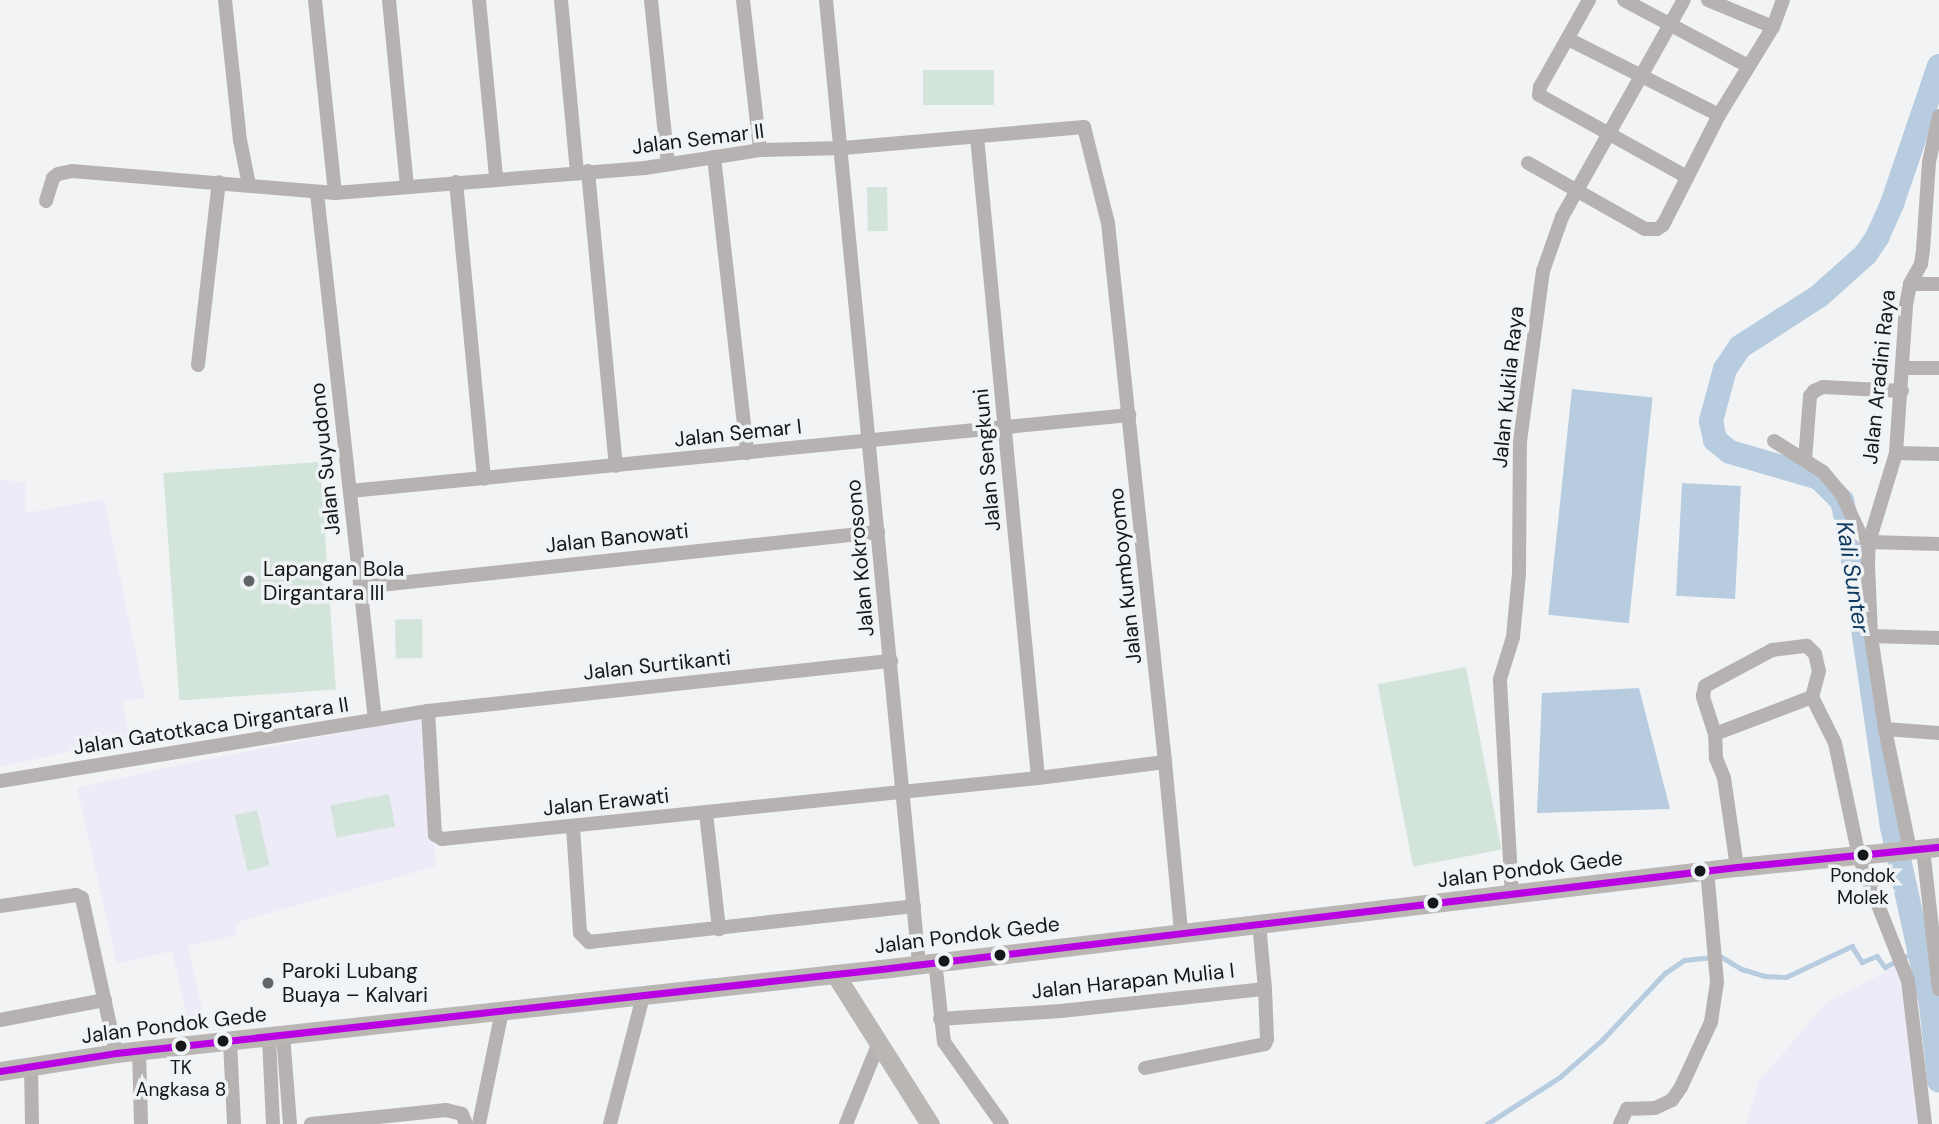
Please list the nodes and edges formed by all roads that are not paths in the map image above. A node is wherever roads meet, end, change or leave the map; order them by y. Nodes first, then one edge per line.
1 (225, 0) edge
2 (315, 0) edge
3 (389, 0) edge
4 (479, 0) edge
5 (561, 0) edge
6 (651, 0) edge
7 (743, 0) edge
8 (826, 0) edge
9 (1589, 0) edge
10 (1624, 0) edge
11 (1684, 0) edge
12 (1708, 0) edge
13 (1783, 0) edge
14 (1672, 25) junction
15 (1773, 27) junction
16 (1568, 39) junction
17 (1748, 66) junction
18 (1640, 78) junction
19 (1719, 115) junction
20 (1939, 116) edge
21 (1084, 127) joint
22 (1608, 134) junction
23 (977, 137) junction
24 (842, 148) junction
25 (760, 150) junction
26 (714, 157) junction
27 (1528, 163) dead end
28 (668, 164) junction
29 (582, 172) junction
30 (1686, 177) junction
31 (496, 178) junction
32 (219, 182) junction
33 (456, 182) junction
34 (249, 185) junction
35 (407, 187) junction
36 (1576, 190) junction
37 (317, 193) junction
38 (335, 193) junction
39 (46, 201) dead end
40 (1910, 284) junction
41 (1939, 284) edge
42 (198, 365) dead end
43 (1903, 368) junction
44 (1939, 368) edge
45 (1902, 391) junction
46 (1129, 415) junction
47 (1005, 426) junction
48 (870, 441) junction
49 (1774, 441) dead end
50 (747, 453) junction
51 (1896, 453) junction
52 (1939, 454) edge
53 (1805, 460) junction
54 (616, 466) junction
55 (484, 480) junction
56 (350, 491) junction
57 (878, 532) junction
58 (1869, 542) junction
59 (1939, 544) edge
60 (361, 587) junction
61 (1871, 636) junction
62 (1939, 638) edge
63 (891, 661) junction
64 (1812, 697) junction
65 (428, 711) junction
66 (375, 720) junction
67 (1885, 729) junction
68 (1939, 733) edge
69 (1715, 734) junction
70 (1165, 762) junction
71 (1038, 778) junction
72 (0, 781) edge
73 (905, 792) junction
74 (706, 813) junction
75 (573, 827) junction
76 (1918, 850) edge
77 (1868, 856) junction
78 (1737, 867) junction
79 (1707, 871) junction
80 (1512, 896) junction
81 (0, 906) edge
82 (914, 906) junction
83 (1259, 923) junction
84 (719, 929) junction
85 (1181, 932) junction
86 (927, 963) junction
87 (843, 978) junction
88 (1265, 989) junction
89 (1939, 989) edge
90 (643, 996) junction
91 (105, 1000) junction
92 (502, 1011) junction
93 (940, 1019) junction
94 (0, 1020) edge
95 (276, 1036) junction
96 (230, 1042) junction
97 (878, 1045) junction
98 (139, 1051) junction
99 (116, 1053) junction
100 (31, 1066) junction
101 (1145, 1069) dead end
102 (0, 1071) edge
103 (380, 1121) edge
104 (32, 1124) edge
105 (141, 1124) edge
106 (234, 1124) edge
107 (272, 1124) edge
108 (290, 1124) edge
109 (311, 1124) edge
110 (466, 1124) edge
111 (479, 1124) edge
112 (610, 1124) edge
113 (846, 1124) edge
114 (930, 1124) edge
115 (1002, 1124) edge
116 (1620, 1124) edge
117 (1925, 1124) edge

1 - 34 street
2 - 38 street
3 - 35 street
4 - 31 street
5 - 29 street
6 - 28 street
7 - 25 street
8 - 24 street, Jalan Kokrosono
9 - 16 street
10 - 14 street
11 - 14 street, Jalan Kukila Raya
12 - 15 street
13 - 15 street
14 - 17 street
14 - 18 street, Jalan Kukila Raya
15 - 17 street
16 - 18 street
16 - 22 street
17 - 19 street
18 - 19 street
18 - 22 street, Jalan Kukila Raya
19 - 30 street
20 - 40 street, Jalan Aradini Raya
21 - 23 street, Jalan Semar II
21 - 46 street, Jalan Kumboyomo
22 - 30 street
22 - 36 street, Jalan Kukila Raya
23 - 24 street, Jalan Semar II
23 - 47 street, Jalan Sengkuni
24 - 25 street, Jalan Semar II
24 - 48 street, Jalan Kokrosono
25 - 26 street, Jalan Semar II
26 - 28 street, Jalan Semar II
26 - 50 street
27 - 36 street
28 - 29 street, Jalan Semar II
29 - 31 street, Jalan Semar II
29 - 54 street
30 - 36 street
31 - 33 street, Jalan Semar II
32 - 34 street, Jalan Semar II
32 - 39 street, Jalan Semar II
32 - 42 street
33 - 35 street, Jalan Semar II
33 - 55 street
34 - 37 street, Jalan Semar II
35 - 38 street, Jalan Semar II
36 - 80 street, Jalan Kukila Raya
37 - 38 street, Jalan Semar II
37 - 56 street, Jalan Suyudono
40 - 41 street
40 - 43 street, Jalan Aradini Raya
43 - 44 street
43 - 45 street, Jalan Aradini Raya
45 - 51 street, Jalan Aradini Raya
45 - 53 street
46 - 47 street, Jalan Semar I
46 - 70 street, Jalan Kumboyomo
47 - 48 street, Jalan Semar I
47 - 71 street, Jalan Sengkuni
48 - 50 street, Jalan Semar I
48 - 57 street, Jalan Kokrosono
49 - 53 street
50 - 54 street, Jalan Semar I
51 - 52 street
51 - 58 street, Jalan Aradini Raya
53 - 58 street
54 - 55 street, Jalan Semar I
55 - 56 street, Jalan Semar I
56 - 60 street, Jalan Suyudono
57 - 60 street, Jalan Banowati
57 - 63 street, Jalan Kokrosono
58 - 59 street
58 - 61 street, Jalan Aradini Raya
60 - 66 street, Jalan Suyudono
61 - 62 street
61 - 67 street, Jalan Aradini Raya
63 - 65 street, Jalan Surtikanti
63 - 73 street, Jalan Kokrosono
64 - 69 street
64 - 69 street
64 - 77 street
65 - 66 street, Jalan Gatotkaca Dirgantara II
65 - 75 street, Jalan Erawati
66 - 72 street, Jalan Gatotkaca Dirgantara II
67 - 68 street
67 - 76 street, Jalan Aradini Raya
69 - 78 street
70 - 71 street
70 - 85 street, Jalan Kumboyomo
71 - 73 street
73 - 74 street, Jalan Erawati
73 - 82 street, Jalan Kokrosono
74 - 75 street, Jalan Erawati
74 - 84 street
75 - 84 street
76 - 77 main road, Jalan Pondok Gede
76 - 89 street, Jalan Aradini Raya
77 - 78 main road, Jalan Pondok Gede
77 - 117 street
78 - 79 main road, Jalan Pondok Gede
79 - 80 main road, Jalan Pondok Gede
79 - 116 street
80 - 83 main road, Jalan Pondok Gede
81 - 91 street
82 - 84 street
82 - 86 street, Jalan Kokrosono
83 - 85 main road, Jalan Pondok Gede
83 - 88 street, Jalan Harapan Mulia I
85 - 86 main road, Jalan Pondok Gede
86 - 87 main road, Jalan Pondok Gede
86 - 93 street
87 - 90 main road, Jalan Pondok Gede
87 - 97 main road
88 - 93 street, Jalan Harapan Mulia I
88 - 101 street
90 - 92 main road, Jalan Pondok Gede
90 - 112 street
91 - 94 street
91 - 99 street
92 - 95 main road, Jalan Pondok Gede
92 - 111 street
93 - 115 street
95 - 96 main road, Jalan Pondok Gede
95 - 107 street
95 - 108 street
96 - 98 main road, Jalan Pondok Gede
96 - 106 street
97 - 113 street
97 - 114 main road
98 - 99 main road, Jalan Pondok Gede
98 - 105 street
99 - 100 main road, Jalan Pondok Gede
100 - 102 main road, Jalan Pondok Gede
100 - 104 street
103 - 109 street
103 - 110 street

